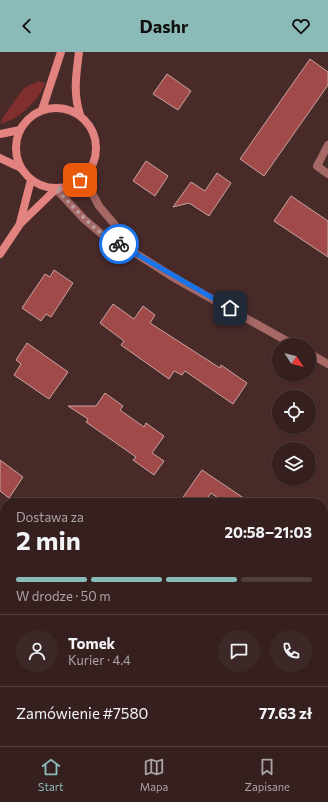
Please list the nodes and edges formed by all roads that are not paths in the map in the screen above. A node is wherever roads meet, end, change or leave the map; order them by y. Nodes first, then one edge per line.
1 (61, 52) edge
2 (79, 52) edge
3 (42, 110) junction
4 (80, 115) junction
5 (20, 130) junction
6 (0, 134) edge
7 (328, 145) edge
8 (0, 158) edge
9 (21, 168) junction
10 (86, 174) junction
11 (328, 174) edge
12 (30, 180) junction
13 (56, 189) junction
14 (20, 224) junction
15 (128, 248) junction
16 (0, 254) edge
17 (281, 338) edge
18 (316, 357) edge
19 (328, 364) edge

1 - 3 street
2 - 4 street
3 - 4 street
3 - 5 street
4 - 10 street
5 - 6 street
5 - 9 street
7 - 11 street
8 - 9 street
9 - 12 street
10 - 13 street
10 - 15 street
12 - 13 street
12 - 14 street
13 - 14 street
13 - 15 street
14 - 16 street
15 - 17 street
18 - 19 street

